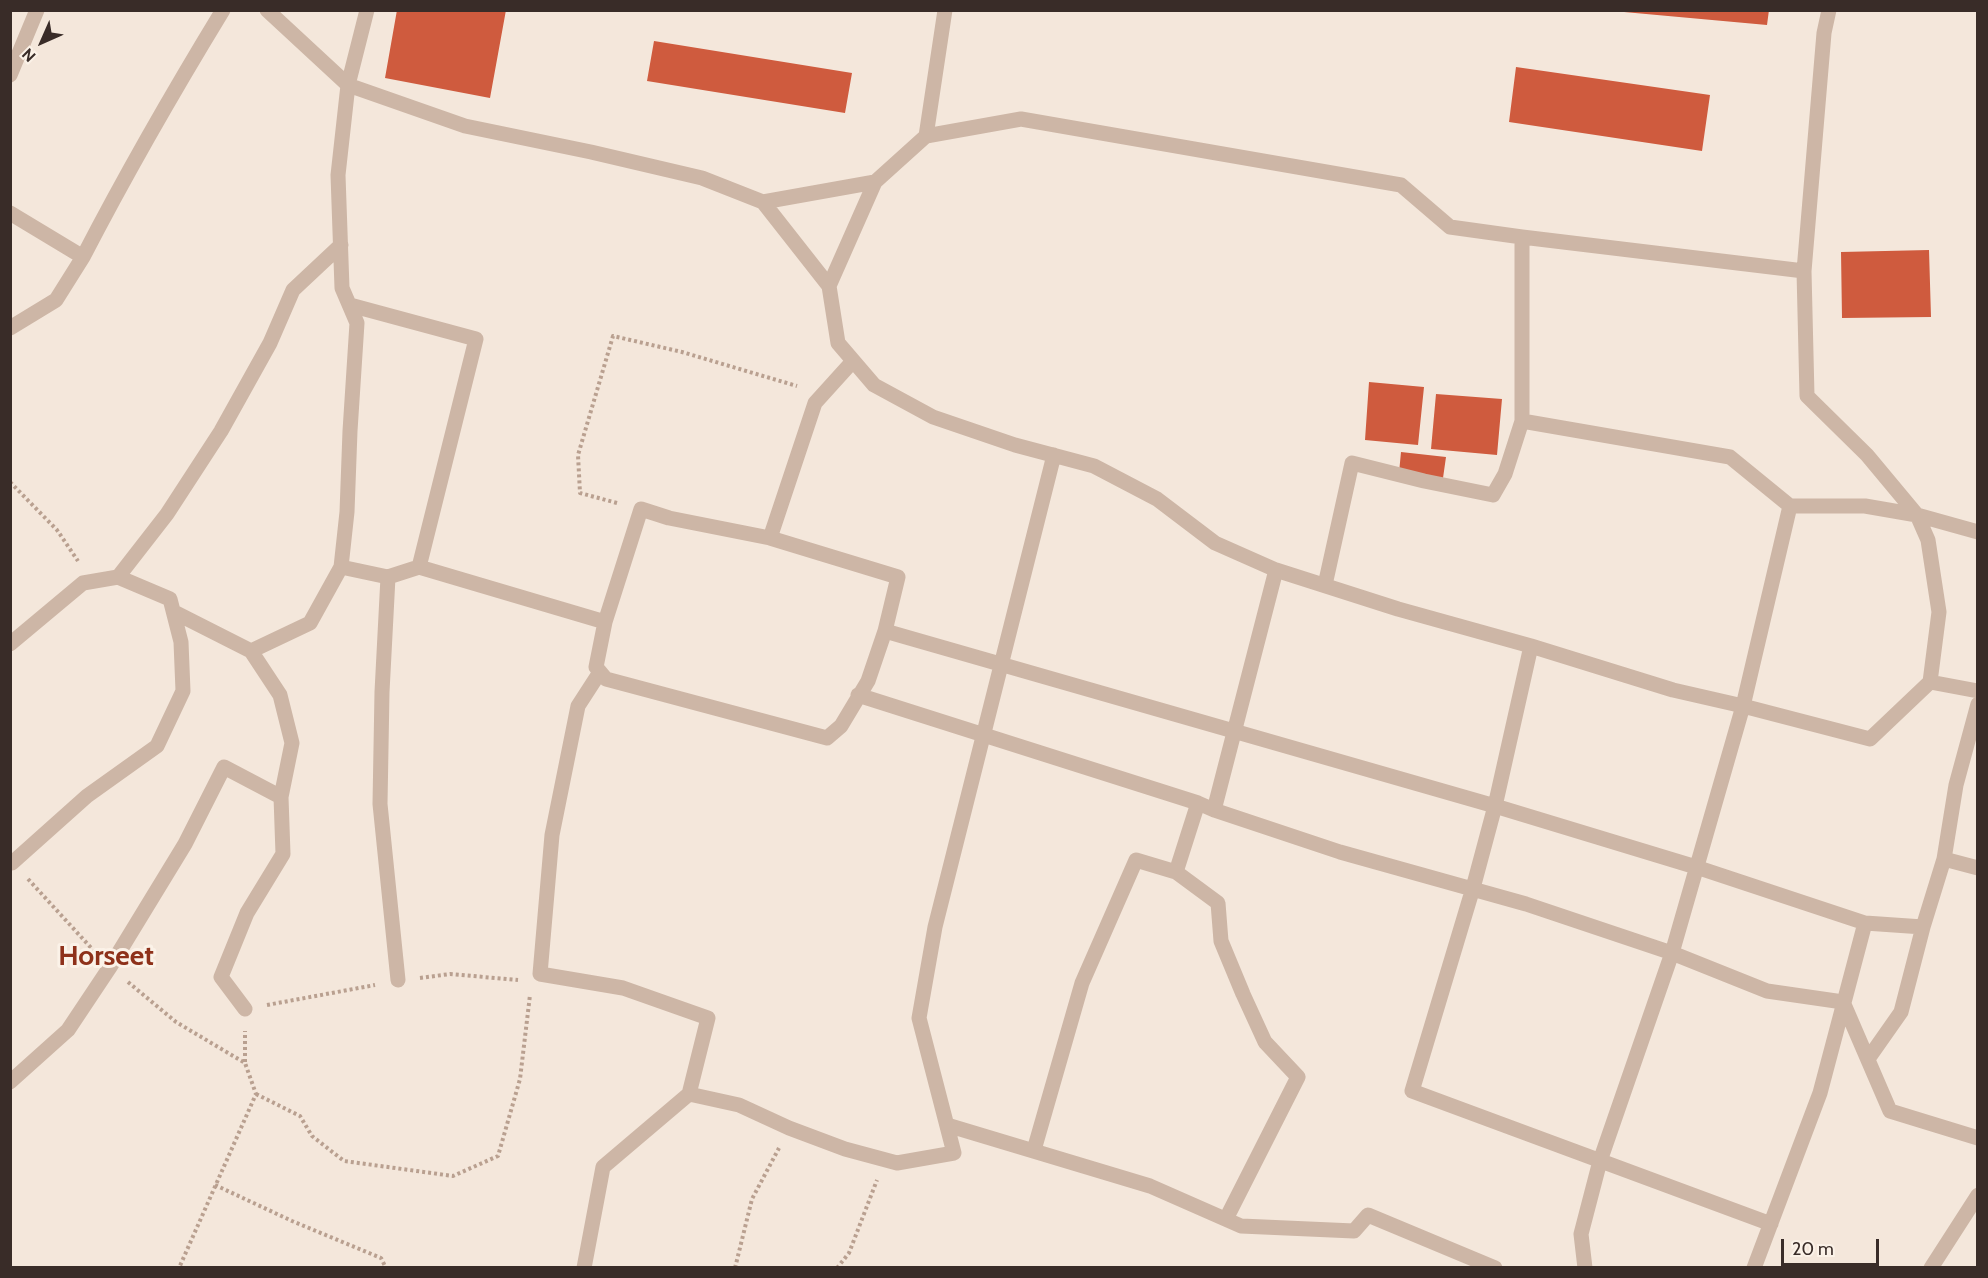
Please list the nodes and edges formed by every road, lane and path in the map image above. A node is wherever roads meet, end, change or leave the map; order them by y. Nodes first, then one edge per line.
1 (38, 10) edge
2 (223, 10) edge
3 (267, 10) edge
4 (367, 10) edge
5 (945, 10) edge
6 (1829, 10) edge
7 (10, 75) edge
8 (348, 85) junction
9 (926, 136) junction
10 (874, 182) junction
11 (763, 202) junction
12 (10, 213) edge
13 (1522, 237) junction
14 (341, 245) junction
15 (83, 257) junction
16 (1804, 271) junction
17 (829, 286) junction
18 (350, 305) junction
19 (10, 328) edge
20 (853, 361) junction
21 (823, 394) junction
22 (1522, 421) junction
23 (1054, 455) junction
24 (10, 482) edge
25 (1790, 506) junction
26 (641, 509) junction
27 (1917, 515) junction
28 (1977, 532) edge
29 (770, 538) junction
30 (341, 567) junction
31 (419, 567) junction
32 (1276, 570) junction
33 (118, 577) junction
34 (388, 577) junction
35 (83, 583) junction
36 (1325, 585) junction
37 (174, 612) junction
38 (605, 622) junction
39 (885, 631) junction
40 (10, 644) edge
41 (1531, 646) junction
42 (251, 651) junction
43 (1001, 665) junction
44 (600, 672) junction
45 (1930, 682) junction
46 (1977, 691) edge
47 (858, 695) junction
48 (1977, 704) edge
49 (1743, 706) junction
50 (1234, 731) junction
51 (982, 735) junction
52 (281, 797) junction
53 (1198, 803) junction
54 (1495, 806) junction
55 (1214, 810) junction
56 (1944, 859) junction
57 (12, 863) joint
58 (1695, 867) junction
59 (1977, 868) edge
60 (1176, 872) junction
61 (1473, 888) junction
62 (1865, 923) junction
63 (1923, 927) junction
64 (1672, 953) junction
65 (110, 967) junction
66 (536, 978) junction
67 (398, 980) junction
68 (1843, 1002) junction
69 (245, 1009) junction
70 (1868, 1059) junction
71 (245, 1063) junction
72 (10, 1083) edge
73 (256, 1094) junction
74 (689, 1094) junction
75 (947, 1125) junction
76 (789, 1128) junction
77 (1977, 1138) edge
78 (1034, 1150) junction
79 (885, 1160) junction
80 (1600, 1161) junction
81 (215, 1185) junction
82 (1977, 1195) edge
83 (1226, 1219) junction
84 (1772, 1224) junction
85 (179, 1268) edge
86 (386, 1268) edge
87 (585, 1268) edge
88 (735, 1268) edge
89 (837, 1268) edge
90 (1495, 1268) edge
91 (1585, 1268) edge
92 (1754, 1268) edge
93 (1931, 1268) edge

1 - 7 street
2 - 15 street
3 - 8 street
4 - 8 street
5 - 9 street
6 - 16 street
8 - 11 street
8 - 14 street
9 - 10 street
9 - 13 street
10 - 11 street
10 - 17 street
11 - 17 street
12 - 15 street
13 - 16 street
13 - 22 street
14 - 18 street
14 - 33 street
15 - 19 street
16 - 27 street
17 - 20 street
18 - 30 street
18 - 31 street
20 - 21 street
20 - 23 street
21 - 26 path
21 - 29 street
22 - 25 street
22 - 36 street
23 - 32 street
23 - 43 street
24 - 35 path
25 - 27 street
25 - 49 street
26 - 29 street
26 - 38 street
27 - 28 street
27 - 45 street
29 - 39 street
30 - 34 street
30 - 42 street
31 - 34 street
31 - 38 street
32 - 36 street
32 - 50 street
33 - 35 street
33 - 37 street
34 - 67 street
35 - 40 street
36 - 41 street
37 - 42 street
37 - 57 street
38 - 44 street
39 - 43 street
39 - 47 street
41 - 49 street
41 - 54 street
42 - 52 street
43 - 50 street
43 - 51 street
44 - 47 street
44 - 66 street
45 - 46 street
45 - 49 street
47 - 51 street
48 - 56 street
49 - 58 street
50 - 54 street
50 - 55 street
51 - 53 street
51 - 75 street
52 - 65 street
52 - 69 street
53 - 55 street
53 - 60 street
54 - 58 street
54 - 61 street
55 - 61 street
56 - 59 street
56 - 63 street
57 - 65 path
58 - 62 street
58 - 64 street
60 - 78 street
60 - 83 street
61 - 64 street
61 - 80 street
62 - 63 street
62 - 68 street
63 - 70 street
64 - 68 street
64 - 80 street
65 - 71 path
65 - 72 street
66 - 67 path
66 - 73 path
66 - 74 street
67 - 69 path
68 - 70 street
68 - 84 street
69 - 71 path
70 - 77 street
71 - 73 path
73 - 81 path
74 - 76 street
74 - 87 street
75 - 78 street
75 - 79 street
76 - 79 street
76 - 88 path
78 - 83 street
79 - 89 path
80 - 84 street
80 - 91 street
81 - 85 path
81 - 86 path
82 - 93 street
83 - 90 street
84 - 92 street

